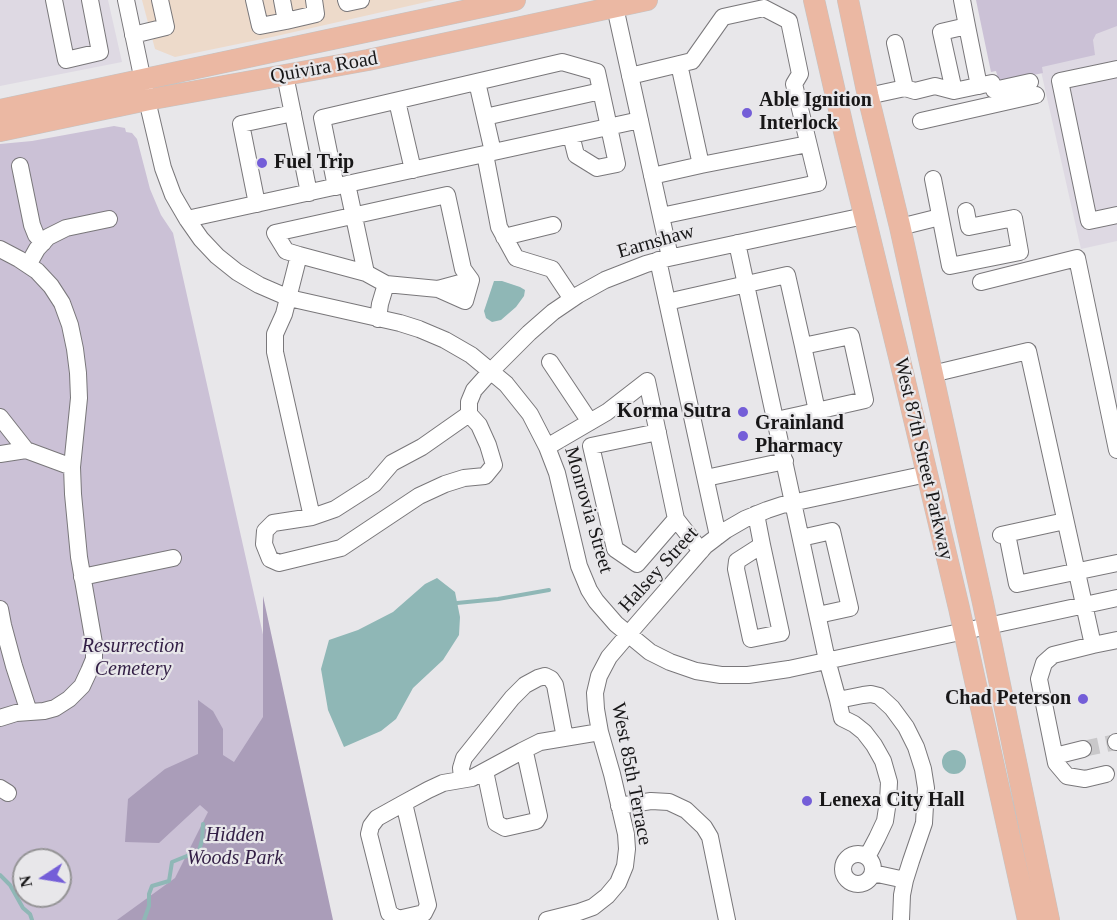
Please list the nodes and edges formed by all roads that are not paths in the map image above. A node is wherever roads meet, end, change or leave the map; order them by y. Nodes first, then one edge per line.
1 (54, 0) edge
2 (90, 0) edge
3 (126, 0) edge
4 (160, 0) edge
5 (254, 0) edge
6 (282, 0) edge
7 (314, 0) edge
8 (346, 0) edge
9 (361, 0) edge
10 (515, 0) edge
11 (647, 0) edge
12 (814, 0) edge
13 (848, 0) edge
14 (962, 0) edge
15 (462, 6) edge
16 (609, 6) edge
17 (286, 21) junction
18 (967, 26) junction
19 (133, 35) junction
20 (895, 43) dead end
21 (679, 64) junction
22 (1117, 69) edge
23 (285, 75) junction
24 (630, 76) junction
25 (477, 82) junction
26 (979, 86) junction
27 (905, 88) junction
28 (145, 90) junction
29 (954, 91) junction
30 (601, 92) junction
31 (868, 96) junction
32 (397, 101) junction
33 (0, 110) edge
34 (292, 112) junction
35 (485, 117) junction
36 (640, 120) junction
37 (921, 121) dead end
38 (608, 127) junction
39 (0, 131) edge
40 (571, 135) junction
41 (808, 144) junction
42 (328, 148) junction
43 (301, 153) junction
44 (489, 153) junction
45 (20, 165) dead end
46 (700, 165) junction
47 (413, 170) junction
48 (652, 176) junction
49 (933, 179) dead end
50 (342, 185) junction
51 (309, 193) junction
52 (257, 204) junction
53 (966, 211) dead end
54 (354, 215) junction
55 (1117, 215) edge
56 (661, 216) junction
57 (864, 216) junction
58 (940, 217) junction
59 (109, 219) dead end
60 (187, 219) junction
61 (553, 225) dead end
62 (900, 227) junction
63 (504, 237) junction
64 (43, 243) junction
65 (737, 243) junction
66 (0, 249) edge
67 (299, 255) junction
68 (664, 259) junction
69 (28, 265) junction
70 (366, 273) junction
71 (981, 282) dead end
72 (386, 284) junction
73 (746, 284) junction
74 (289, 298) junction
75 (572, 299) junction
76 (667, 302) junction
77 (378, 319) junction
78 (803, 346) junction
79 (550, 362) dead end
80 (490, 371) junction
81 (932, 374) junction
82 (817, 411) junction
83 (607, 412) junction
84 (469, 414) junction
85 (0, 417) edge
86 (776, 420) junction
87 (590, 422) junction
88 (658, 432) junction
89 (616, 440) junction
90 (547, 447) junction
91 (26, 450) junction
92 (1117, 450) edge
93 (0, 454) edge
94 (785, 461) junction
95 (72, 467) junction
96 (927, 474) junction
97 (706, 478) junction
98 (794, 503) junction
99 (756, 514) junction
100 (312, 517) junction
101 (676, 519) junction
102 (1065, 521) junction
103 (718, 536) junction
104 (801, 537) junction
105 (762, 545) junction
106 (701, 551) junction
107 (173, 558) dead end
108 (1117, 563) edge
109 (1076, 571) junction
110 (82, 577) junction
111 (1117, 598) edge
112 (1084, 606) junction
113 (0, 609) edge
114 (818, 615) junction
115 (987, 627) junction
116 (964, 632) junction
117 (628, 634) junction
118 (1117, 640) edge
119 (1093, 645) junction
120 (827, 660) junction
121 (838, 700) junction
122 (29, 712) junction
123 (0, 718) edge
124 (600, 732) junction
125 (565, 738) junction
126 (1083, 749) tunnel mouth
127 (522, 751) junction
128 (1054, 756) junction
129 (485, 771) junction
130 (1112, 773) edge
131 (462, 779) junction
132 (404, 803) junction
133 (620, 806) junction
134 (906, 880) junction
135 (547, 920) edge
136 (728, 920) edge
137 (901, 920) edge
138 (1028, 920) edge
139 (1049, 920) edge

1 - 2 street
3 - 19 street, Monrovia Street
4 - 19 street
5 - 17 street
6 - 17 street
7 - 17 street
8 - 9 street
10 - 15 main road, Quivira Road
11 - 16 main road, Quivira Road
12 - 57 main road, West 87th Street Parkway
13 - 31 main road, West 87th Street Parkway
14 - 18 street
15 - 28 main road, Quivira Road
16 - 23 main road, Quivira Road
16 - 24 street
18 - 26 street
18 - 29 street
19 - 28 street, Monrovia Street
20 - 27 street
21 - 24 street
21 - 41 street
21 - 46 street
22 - 55 street
23 - 28 main road, Quivira Road
23 - 34 street
24 - 36 street
25 - 30 street
25 - 32 street
25 - 35 street
26 - 29 street
26 - 37 street
27 - 29 street
27 - 31 street
28 - 33 main road, Quivira Road
28 - 39 main road, Quivira Road
28 - 60 street, Monrovia Street
30 - 35 street
30 - 38 street
31 - 62 main road, West 87th Street Parkway
32 - 42 street
32 - 47 street
34 - 43 street
34 - 52 street
35 - 44 street
36 - 38 street
36 - 48 street
38 - 40 street
38 - 40 street
40 - 44 street
41 - 46 street
41 - 56 street
42 - 43 street
42 - 50 street
43 - 51 street
44 - 47 street
44 - 63 street
45 - 64 street
46 - 48 street
47 - 50 street
48 - 56 street
49 - 58 street
50 - 51 street
50 - 54 street
51 - 52 street
52 - 60 street
53 - 58 street
54 - 67 street
54 - 70 street
54 - 72 street
56 - 68 street
57 - 65 street, Earnshaw
57 - 96 main road, West 87th Street Parkway
58 - 62 street
59 - 64 street
60 - 74 street, Monrovia Street
61 - 63 street
62 - 81 main road, West 87th Street Parkway
63 - 75 street
64 - 69 street
65 - 68 street, Earnshaw
65 - 73 street
66 - 69 street
67 - 70 street
67 - 74 street
68 - 75 street, Earnshaw
68 - 76 street
69 - 95 street
70 - 72 street
71 - 92 street
72 - 77 street
73 - 76 street
73 - 78 street
73 - 86 street
74 - 77 street, Monrovia Street
74 - 100 street
75 - 80 street, Earnshaw
76 - 97 street
77 - 80 street, Monrovia Street
78 - 82 street
78 - 82 street
79 - 87 street
80 - 84 street, Earnshaw
80 - 90 street, Monrovia Street
81 - 102 street
81 - 115 main road, West 87th Street Parkway
82 - 86 street
83 - 87 street
83 - 88 street
83 - 89 street
84 - 100 street
84 - 100 street
85 - 91 street
86 - 94 street
87 - 90 street
88 - 89 street
88 - 101 street
89 - 101 street
90 - 117 street, Monrovia Street
91 - 93 street
91 - 95 street
94 - 97 street
94 - 98 street
95 - 110 street
96 - 98 street, Halsey Street
96 - 116 main road, West 87th Street Parkway
97 - 103 street
98 - 99 street, Halsey Street
98 - 104 street
99 - 103 street, Halsey Street
99 - 105 street
101 - 106 street
102 - 109 street
102 - 109 street
103 - 106 street, Halsey Street
104 - 114 street
104 - 114 street
105 - 105 street
106 - 117 street, Halsey Street
107 - 110 street
108 - 109 street
109 - 112 street
110 - 122 street
111 - 112 street, Monrovia Street
112 - 115 street, Monrovia Street
112 - 119 street
113 - 122 street
114 - 120 street
115 - 116 street, Monrovia Street
115 - 139 main road, West 87th Street Parkway
116 - 120 street, Monrovia Street
116 - 138 main road, West 87th Street Parkway
117 - 120 street, Monrovia Street
117 - 124 street, West 85th Terrace
118 - 119 street
119 - 128 street
120 - 121 street
121 - 134 street
121 - 134 street
122 - 123 street
124 - 125 street
124 - 133 street, West 85th Terrace
125 - 127 street
125 - 131 street
126 - 128 street
127 - 129 street
127 - 129 street
128 - 130 street
129 - 131 street
131 - 132 street
132 - 132 street
133 - 135 street, West 85th Terrace
133 - 136 street
134 - 137 street

